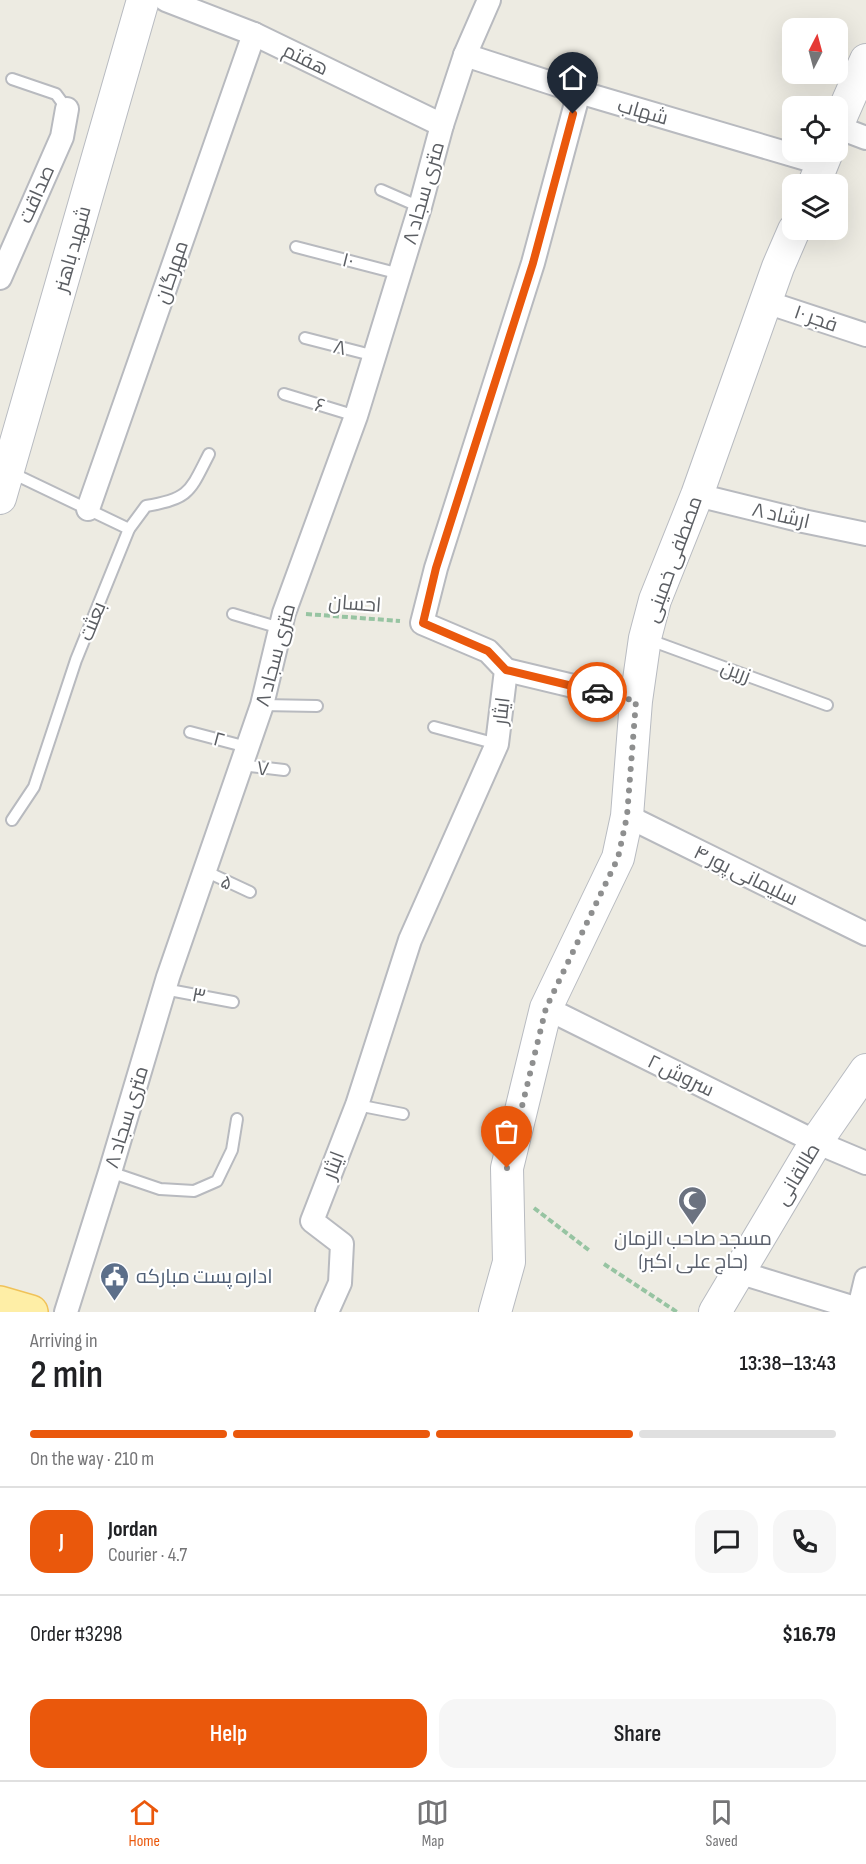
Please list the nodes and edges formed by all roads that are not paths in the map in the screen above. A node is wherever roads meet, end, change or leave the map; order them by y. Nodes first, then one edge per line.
1 (143, 0) edge
2 (166, 0) edge
3 (489, 0) edge
4 (254, 34) junction
5 (465, 55) junction
6 (866, 60) edge
7 (12, 79) dead end
8 (579, 92) junction
9 (848, 102) edge
10 (67, 110) joint
11 (442, 125) junction
12 (848, 131) edge
13 (866, 138) edge
14 (821, 166) edge
15 (381, 190) dead end
16 (420, 207) junction
17 (790, 240) edge
18 (296, 247) dead end
19 (400, 273) junction
20 (0, 278) edge
21 (766, 302) junction
22 (866, 335) edge
23 (305, 338) dead end
24 (375, 356) junction
25 (284, 394) dead end
26 (356, 416) junction
27 (209, 454) dead end
28 (3, 487) edge
29 (697, 495) junction
30 (88, 509) junction
31 (129, 529) junction
32 (866, 534) edge
33 (234, 614) dead end
34 (282, 620) junction
35 (645, 638) junction
36 (506, 670) junction
37 (636, 701) junction
38 (262, 705) junction
39 (827, 705) dead end
40 (317, 706) dead end
41 (435, 726) dead end
42 (190, 732) dead end
43 (497, 744) junction
44 (244, 756) junction
45 (284, 770) dead end
46 (627, 816) junction
47 (12, 820) dead end
48 (205, 871) junction
49 (250, 892) dead end
50 (866, 934) edge
51 (164, 989) junction
52 (233, 1002) dead end
53 (546, 1008) junction
54 (866, 1070) edge
55 (357, 1105) junction
56 (403, 1114) dead end
57 (237, 1119) dead end
58 (816, 1142) junction
59 (866, 1163) edge
60 (110, 1172) junction
61 (738, 1272) junction
62 (866, 1279) edge
63 (0, 1303) edge
64 (858, 1311) edge
65 (31, 1312) edge
66 (66, 1312) edge
67 (327, 1312) edge
68 (495, 1312) edge
69 (715, 1312) edge

1 - 28 street, شهید باهنر
2 - 4 street, هفتم
3 - 5 street, ۸ متری سجاد
4 - 11 street, هفتم
4 - 30 street, مهرگان
5 - 8 street, شهاب
5 - 11 street, ۸ متری سجاد
6 - 9 street
7 - 10 lane
8 - 14 street, شهاب
8 - 36 street, ایثار
10 - 20 street, صداقت
11 - 16 street, ۸ متری سجاد
12 - 13 street
15 - 16 lane
16 - 19 street, ۸ متری سجاد
17 - 21 street, مصطفی خمینی
18 - 19 lane, ۱۰
19 - 24 street, ۸ متری سجاد
21 - 22 street, فجر ۱۰
21 - 29 street, مصطفی خمینی
23 - 24 lane, ۸
24 - 26 street, ۸ متری سجاد
25 - 26 lane, ۶
26 - 34 street, ۸ متری سجاد
27 - 31 lane, بعثت
28 - 30 lane
29 - 32 street, ارشاد ۸
29 - 35 street, مصطفی خمینی
30 - 31 lane
31 - 47 lane, بعثت
33 - 34 lane
34 - 38 street, ۸ متری سجاد
35 - 37 street, مصطفی خمینی
35 - 39 lane, زرین
36 - 37 street
36 - 43 street, ایثار
37 - 46 street, مصطفی خمینی
38 - 40 lane
38 - 44 street, ۸ متری سجاد
41 - 43 lane
42 - 44 lane, ۲
43 - 55 street, ایثار
44 - 45 lane, ۷
44 - 48 street, ۸ متری سجاد
46 - 50 street, سلیمانی پور ۴
46 - 53 street, مصطفی خمینی
48 - 49 lane, ۵
48 - 51 street, ۸ متری سجاد
51 - 52 lane, ۳
51 - 60 street, ۸ متری سجاد
53 - 58 street, سروش ۲
53 - 68 street, مصطفی خمینی
54 - 58 street, طالقانی
55 - 56 lane
55 - 67 street, ایثار
57 - 60 lane
58 - 59 street, سروش ۲
58 - 61 street, طالقانی
60 - 66 street, ۸ متری سجاد
61 - 64 street
61 - 69 street, طالقانی
62 - 64 street
63 - 65 main road

